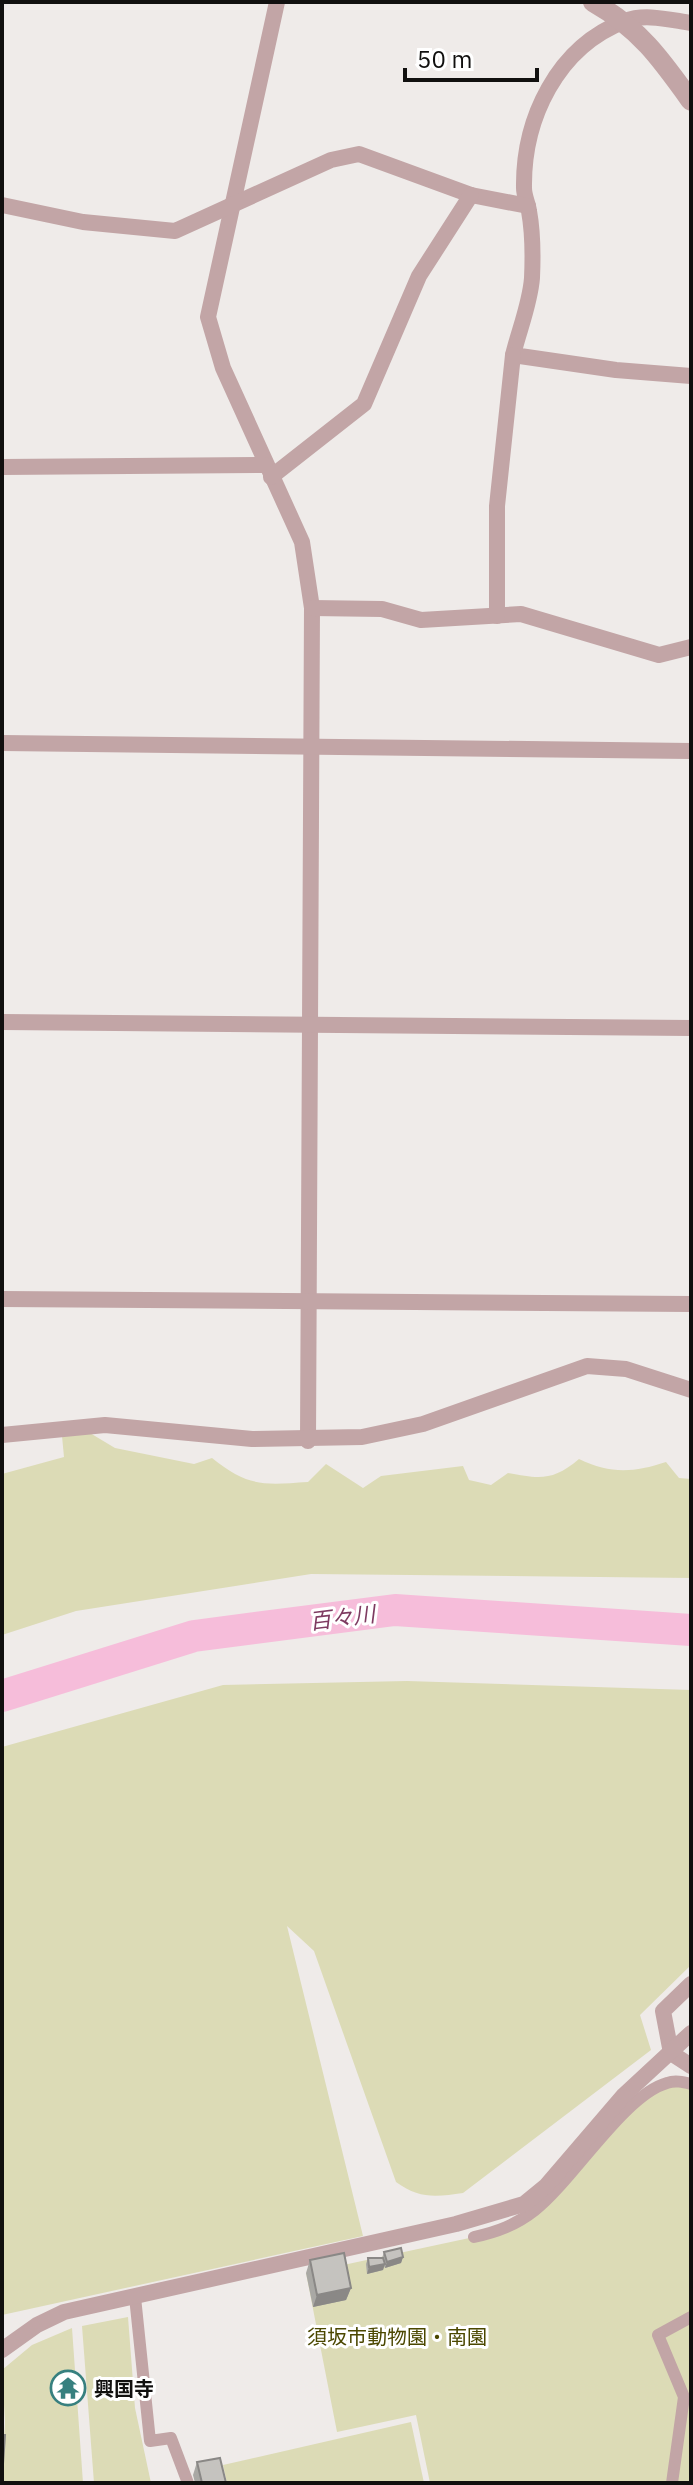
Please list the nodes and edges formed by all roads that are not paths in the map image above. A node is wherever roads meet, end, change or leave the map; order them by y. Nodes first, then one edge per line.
1 (277, 2) edge
2 (593, 2) edge
3 (626, 21) junction
4 (691, 23) edge
5 (691, 101) edge
6 (471, 195) junction
7 (2, 205) edge
8 (235, 206) junction
9 (528, 206) junction
10 (513, 355) junction
11 (691, 376) edge
12 (2, 467) edge
13 (268, 471) junction
14 (312, 608) junction
15 (497, 616) junction
16 (691, 647) edge
17 (2, 743) edge
18 (312, 745) junction
19 (691, 751) edge
20 (2, 1022) edge
21 (308, 1024) junction
22 (691, 1028) edge
23 (2, 1299) edge
24 (308, 1299) junction
25 (691, 1304) edge
26 (691, 1390) edge
27 (2, 1435) edge
28 (308, 1441) junction
29 (691, 1984) edge
30 (691, 2033) edge
31 (671, 2053) junction
32 (691, 2066) edge
33 (691, 2084) edge
34 (474, 2237) dead end
35 (135, 2297) junction
36 (691, 2317) edge
37 (2, 2350) edge
38 (188, 2483) edge
39 (672, 2483) edge

1 - 8 street
2 - 3 street
3 - 4 street
3 - 5 street
3 - 9 street
6 - 8 street
6 - 9 street
6 - 13 street
7 - 8 street
8 - 13 street
9 - 10 street
10 - 11 street
10 - 15 street
12 - 13 street
13 - 14 street
14 - 15 street
14 - 18 street
15 - 16 street
17 - 18 street
18 - 19 street
18 - 21 street
20 - 21 street
21 - 22 street
21 - 24 street
23 - 24 street
24 - 25 street
24 - 28 street
26 - 28 street
27 - 28 street
29 - 31 street
30 - 31 street
31 - 32 street
31 - 35 street
33 - 34 street
35 - 37 street
35 - 38 street
36 - 39 street

